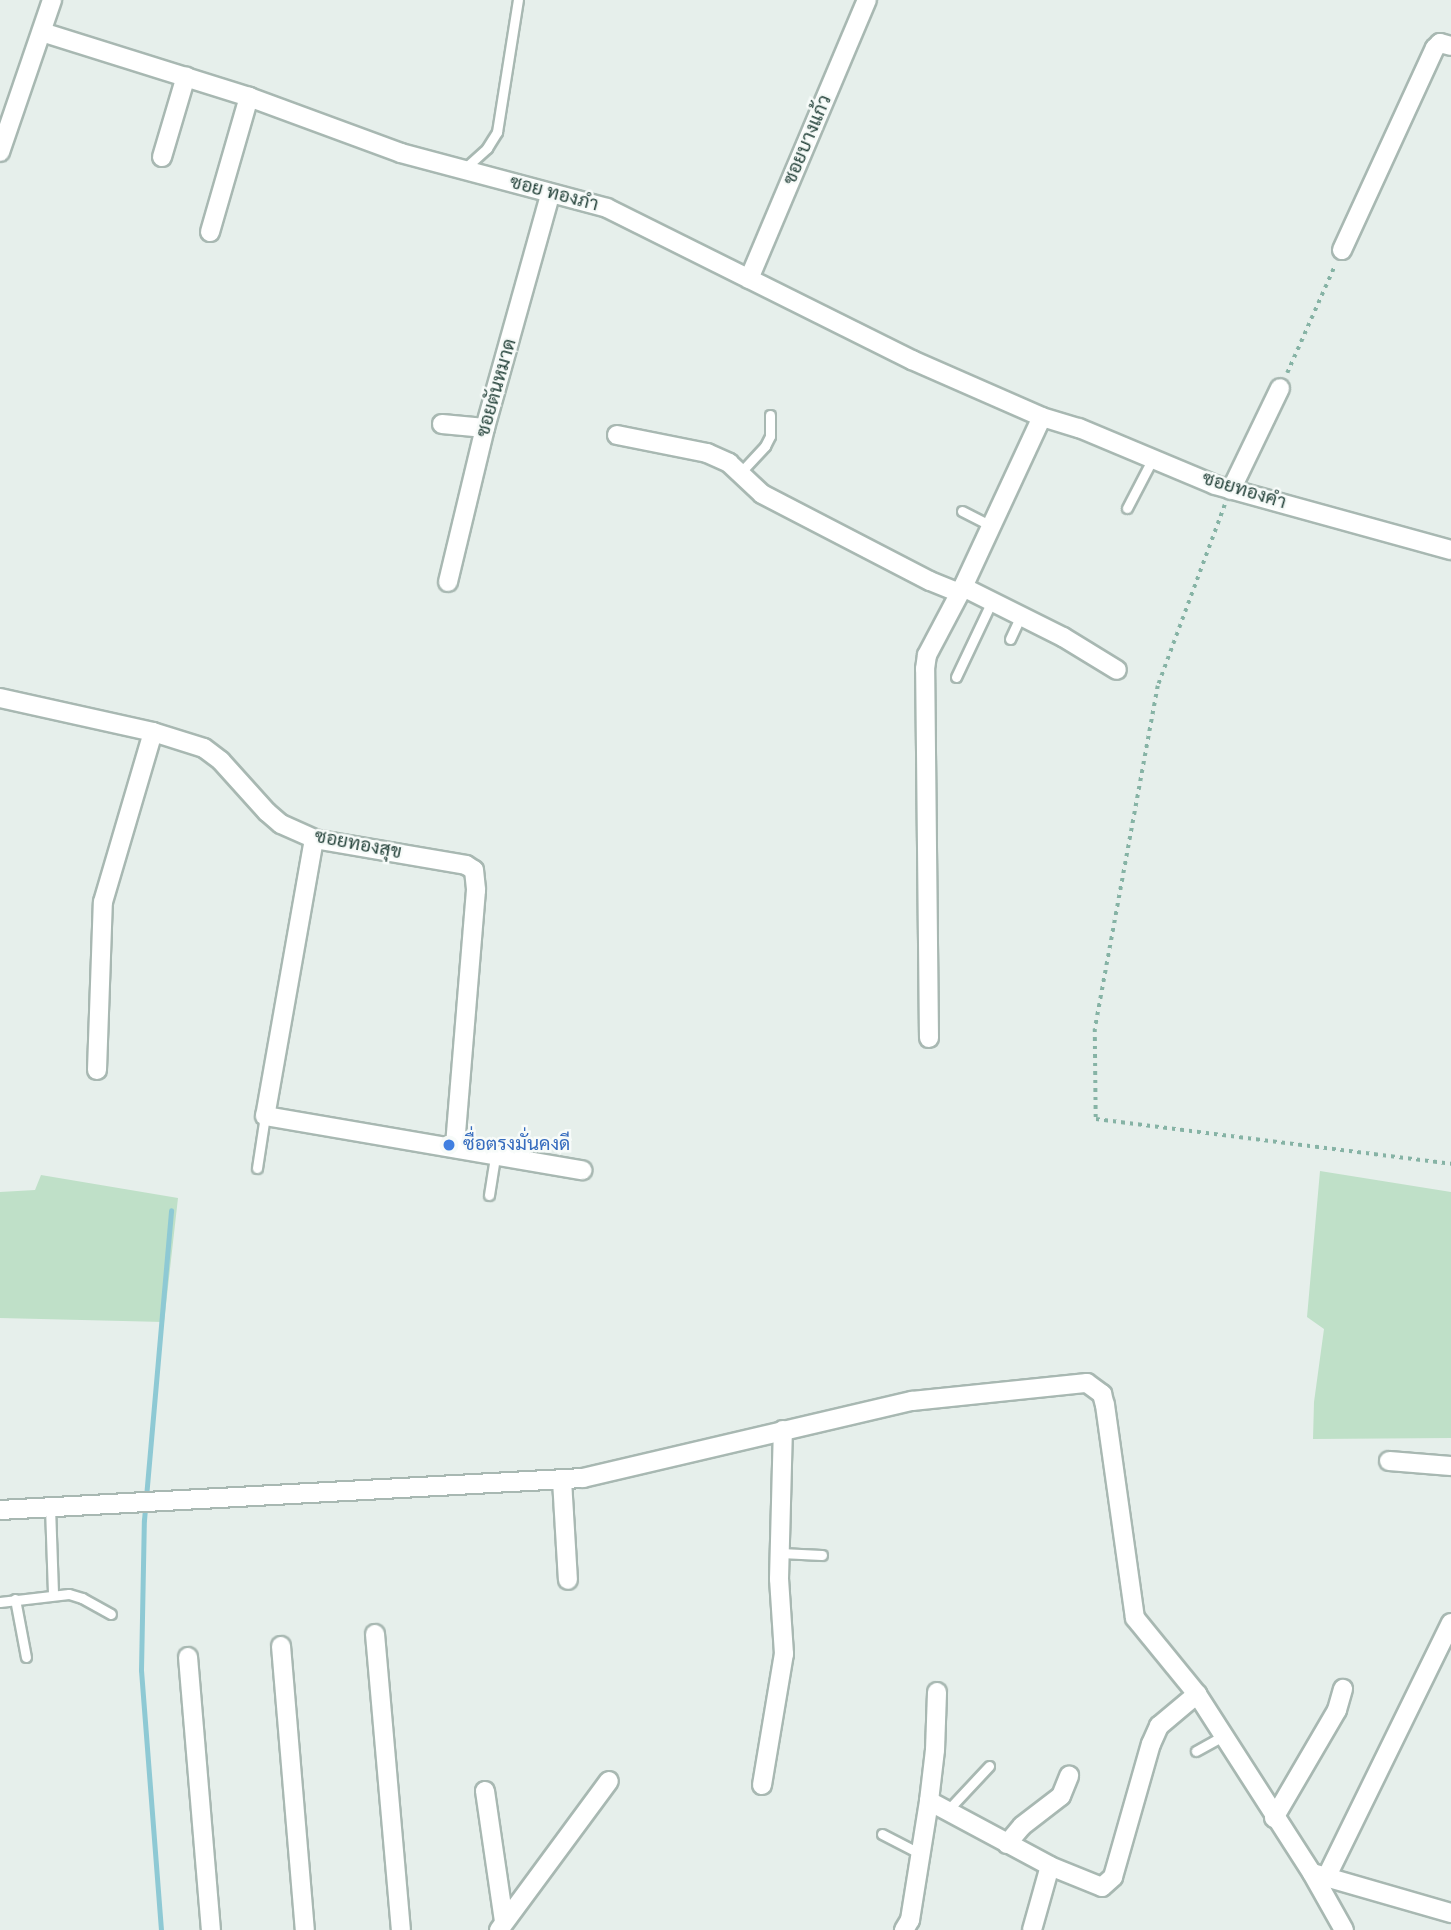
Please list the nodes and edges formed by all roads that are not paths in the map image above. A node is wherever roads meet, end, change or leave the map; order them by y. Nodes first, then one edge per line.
1 (52, 0) edge
2 (518, 0) edge
3 (867, 0) edge
4 (42, 32) junction
5 (1451, 46) edge
6 (186, 76) junction
7 (249, 97) junction
8 (0, 152) edge
9 (162, 157) dead end
10 (464, 169) junction
11 (550, 195) junction
12 (210, 232) dead end
13 (1342, 250) road end
14 (749, 279) junction
15 (1280, 388) road end
16 (770, 415) dead end
17 (1042, 417) junction
18 (442, 424) dead end
19 (485, 428) junction
20 (617, 435) dead end
21 (1153, 458) junction
22 (740, 473) junction
23 (1226, 488) junction
24 (1126, 508) dead end
25 (962, 511) dead end
26 (991, 526) junction
27 (1451, 550) edge
28 (448, 582) dead end
29 (962, 590) junction
30 (992, 601) junction
31 (1021, 615) junction
32 (1010, 639) dead end
33 (1116, 670) dead end
34 (956, 677) dead end
35 (0, 698) edge
36 (153, 733) junction
37 (314, 839) junction
38 (929, 1038) dead end
39 (97, 1070) dead end
40 (265, 1116) junction
41 (455, 1148) junction
42 (495, 1156) junction
43 (257, 1168) dead end
44 (582, 1170) dead end
45 (489, 1195) dead end
46 (783, 1430) junction
47 (1389, 1461) dead end
48 (1451, 1466) edge
49 (562, 1480) junction
50 (50, 1507) junction
51 (0, 1510) edge
52 (780, 1553) junction
53 (822, 1555) dead end
54 (568, 1580) dead end
55 (53, 1594) junction
56 (15, 1600) junction
57 (0, 1602) edge
58 (111, 1614) dead end
59 (1451, 1623) edge
60 (375, 1634) dead end
61 (281, 1646) dead end
62 (26, 1657) dead end
63 (188, 1657) dead end
64 (1343, 1689) dead end
65 (937, 1692) dead end
66 (1197, 1694) junction
67 (1223, 1736) junction
68 (1195, 1751) dead end
69 (989, 1766) dead end
70 (1069, 1776) dead end
71 (610, 1781) dead end
72 (762, 1785) dead end
73 (485, 1791) dead end
74 (929, 1801) junction
75 (946, 1811) junction
76 (1274, 1818) junction
77 (882, 1834) dead end
78 (1007, 1844) junction
79 (919, 1853) junction
80 (1050, 1866) junction
81 (1319, 1875) junction
82 (1451, 1913) edge
83 (501, 1926) edge
84 (211, 1930) edge
85 (305, 1930) edge
86 (401, 1930) edge
87 (904, 1930) edge
88 (1032, 1930) edge
89 (1344, 1930) edge

1 - 4 street
2 - 10 lane
3 - 14 street, ซอยบางแก้ว
4 - 6 street, ซอย ทองภํา
4 - 8 street
5 - 13 street
6 - 7 street, ซอย ทองภํา
6 - 9 street
7 - 10 street, ซอย ทองภํา
7 - 12 street
10 - 11 street, ซอย ทองภํา
11 - 14 street, ซอย ทองภํา
11 - 19 street, ซอยตันหมาด
14 - 17 street, ซอย ทองภํา
15 - 23 street
16 - 22 lane
17 - 21 street, ซอยทองคำ
17 - 26 street
18 - 19 street
19 - 28 street, ซอยตันหมาด
20 - 22 street
21 - 23 street, ซอยทองคำ
21 - 24 lane
22 - 29 street
23 - 27 street, ซอยทองคำ
25 - 26 lane
26 - 29 street
29 - 30 street
29 - 38 street
30 - 31 street
30 - 34 lane
31 - 32 lane
31 - 33 street
35 - 36 street, ซอยทองสุข
36 - 37 street, ซอยทองสุข
36 - 39 street
37 - 40 street
37 - 41 street, ซอยทองสุข
40 - 41 street
40 - 43 lane
41 - 42 street
42 - 44 street
42 - 45 lane
46 - 49 street
46 - 52 street
46 - 66 street
47 - 48 street
49 - 50 street
49 - 54 street
50 - 51 street
50 - 55 lane
52 - 53 lane
52 - 72 street
55 - 56 lane
55 - 58 lane
56 - 57 lane
56 - 62 lane
59 - 81 street
60 - 86 street
61 - 85 street
63 - 84 street
64 - 76 street
65 - 74 street
66 - 67 street
66 - 80 street
67 - 68 lane
67 - 76 street
69 - 75 lane
70 - 78 street
71 - 83 street
73 - 83 street
74 - 75 street
74 - 79 street
75 - 78 street
76 - 81 street
77 - 79 lane
78 - 80 street
79 - 87 street
80 - 88 street
81 - 82 street
81 - 89 street

